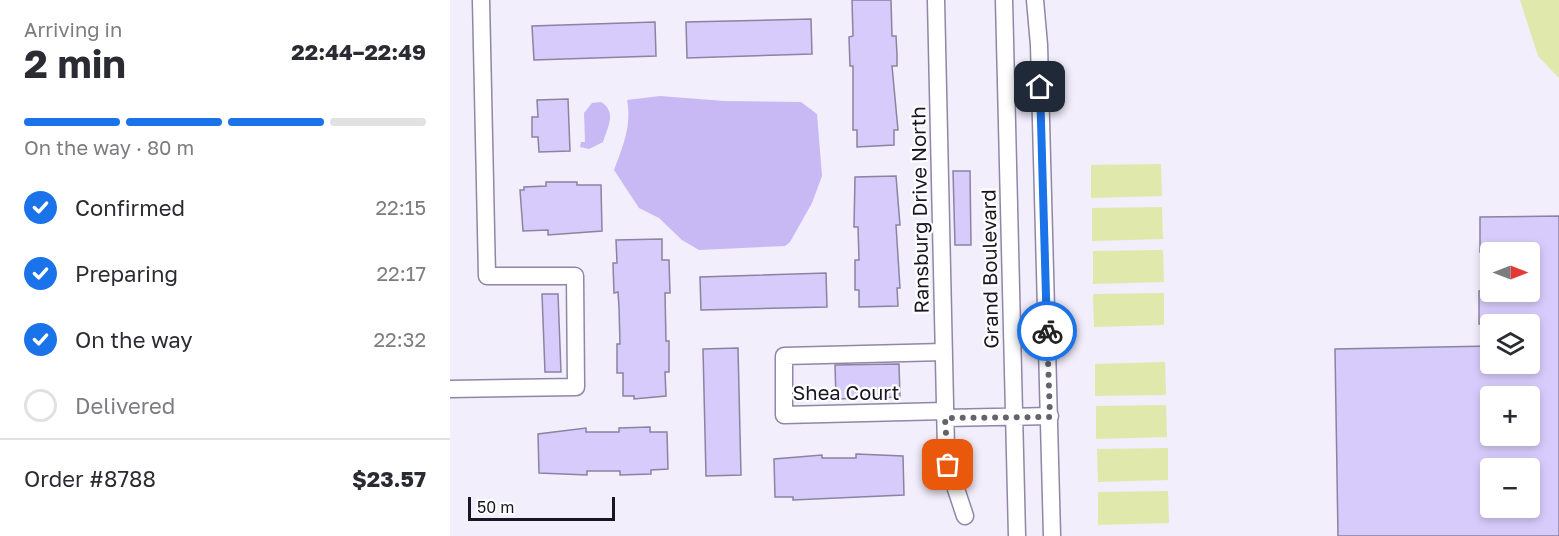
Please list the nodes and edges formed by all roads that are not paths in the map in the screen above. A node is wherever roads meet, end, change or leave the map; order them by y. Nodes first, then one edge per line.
1 (481, 0) edge
2 (936, 0) edge
3 (1004, 0) edge
4 (1035, 0) edge
5 (944, 352) junction
6 (450, 389) edge
7 (945, 415) junction
8 (1015, 416) junction
9 (1050, 417) junction
10 (965, 516) dead end
11 (1017, 536) edge
12 (1052, 536) edge

1 - 6 street
2 - 5 street, Ransburg Drive North
3 - 8 street, Grand Boulevard
4 - 9 street
5 - 7 street, Ransburg Drive North
5 - 7 street, Shea Court
7 - 8 street
7 - 10 street, Ransburg Drive North
8 - 9 street
8 - 11 street, Grand Boulevard
9 - 12 street

